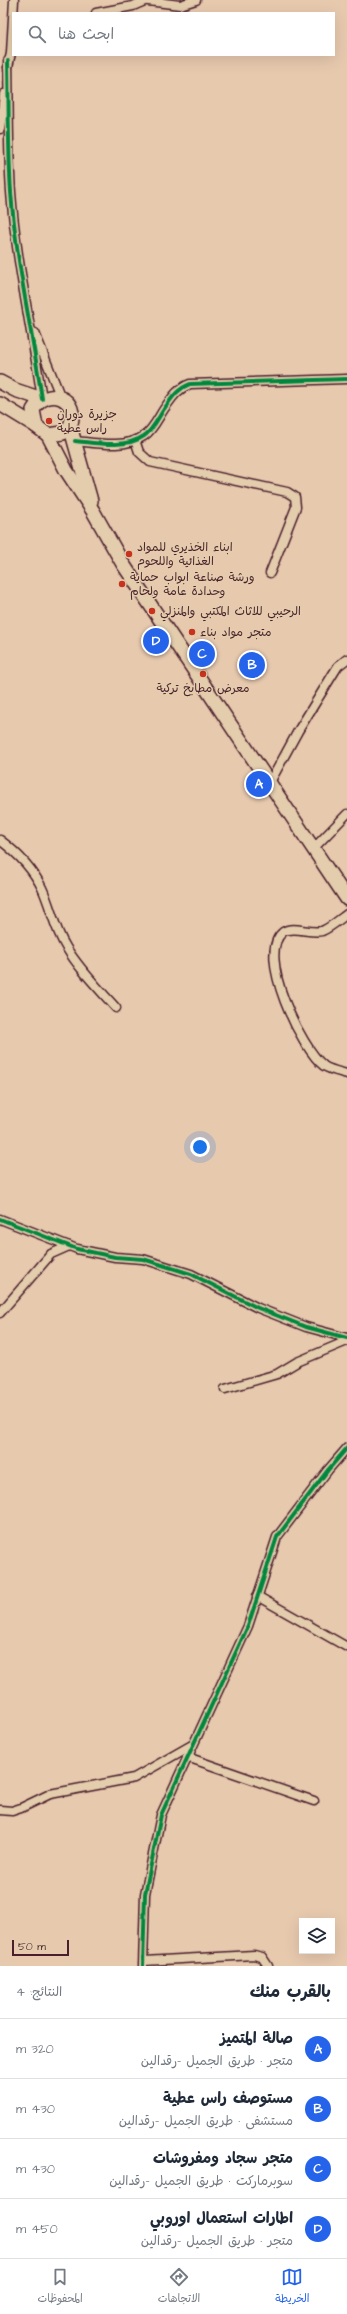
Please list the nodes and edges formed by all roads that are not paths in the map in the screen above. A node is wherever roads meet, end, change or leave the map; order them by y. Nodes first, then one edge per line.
1 (14, 0) edge
2 (148, 0) edge
3 (196, 0) edge
4 (13, 12) edge
5 (100, 12) edge
6 (12, 37) edge
7 (11, 56) edge
8 (0, 129) edge
9 (31, 321) junction
10 (347, 379) edge
11 (0, 382) edge
12 (61, 398) junction
13 (42, 399) junction
14 (0, 404) edge
15 (36, 426) junction
16 (70, 426) junction
17 (48, 435) junction
18 (135, 440) junction
19 (75, 441) junction
20 (93, 510) junction
21 (270, 573) dead end
22 (347, 659) edge
23 (268, 784) junction
24 (347, 814) edge
25 (0, 840) edge
26 (313, 849) junction
27 (347, 900) edge
28 (347, 914) edge
29 (116, 1008) dead end
30 (347, 1074) edge
31 (0, 1219) edge
32 (69, 1246) junction
33 (0, 1313) edge
34 (347, 1339) edge
35 (225, 1388) dead end
36 (347, 1448) edge
37 (257, 1596) junction
38 (347, 1647) edge
39 (192, 1745) junction
40 (187, 1757) junction
41 (314, 1801) dead end
42 (0, 1810) edge
43 (143, 1963) edge
44 (268, 1966) edge

1 - 4 street
2 - 3 street
2 - 5 street
6 - 7 street
7 - 8 street
7 - 9 street
9 - 12 street
9 - 13 street
10 - 18 street
11 - 13 main road
12 - 13 main road
12 - 16 main road
13 - 15 main road
14 - 15 main road
15 - 17 main road
16 - 17 main road
16 - 19 main road
17 - 20 main road
18 - 19 street
18 - 21 street
19 - 20 main road
20 - 23 main road
22 - 23 street
23 - 26 main road
24 - 26 street
25 - 29 street
26 - 27 main road
28 - 30 street
31 - 32 street
32 - 33 street
32 - 34 street
34 - 35 street
36 - 37 street
37 - 38 street
37 - 39 street
39 - 40 street
39 - 42 street
40 - 41 street
40 - 43 street
43 - 44 street

